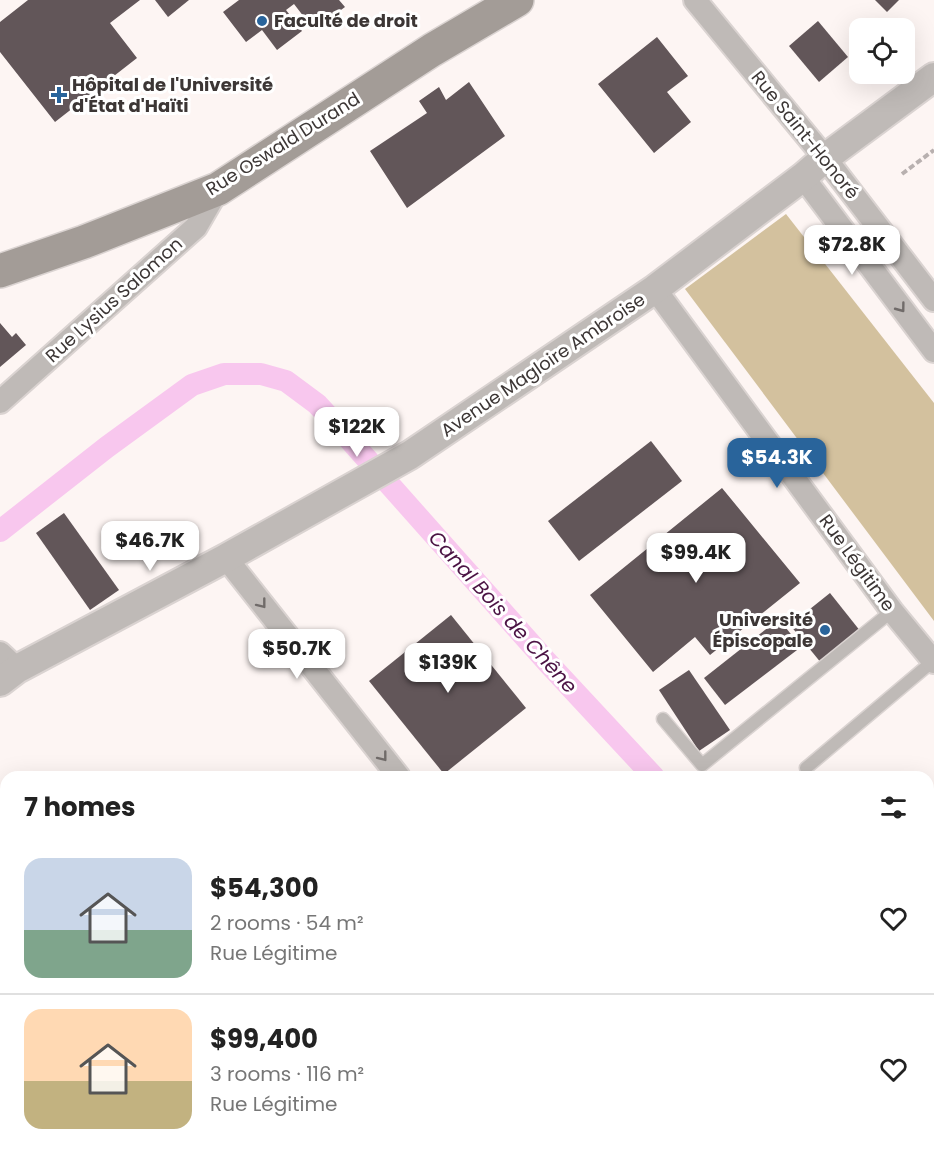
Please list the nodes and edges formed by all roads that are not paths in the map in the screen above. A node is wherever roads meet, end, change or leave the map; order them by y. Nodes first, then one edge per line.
1 (518, 0) edge
2 (695, 0) edge
3 (934, 77) edge
4 (825, 158) junction
5 (803, 177) junction
6 (218, 189) junction
7 (0, 271) edge
8 (655, 289) junction
9 (934, 300) edge
10 (934, 351) edge
11 (0, 402) edge
12 (226, 558) junction
13 (892, 611) junction
14 (934, 661) edge
15 (6, 668) edge
16 (663, 719) dead end
17 (806, 768) dead end
18 (394, 771) edge

1 - 6 main road, Rue Oswald Durand
2 - 4 street, Rue Saint-Honoré
3 - 4 street, Avenue Magloire Ambroise
4 - 5 street, Avenue Magloire Ambroise
4 - 9 street, Rue Saint-Honoré
5 - 8 street, Avenue Magloire Ambroise
5 -> 10 street, Rue Saint-Honoré
6 - 7 main road, Rue Oswald Durand
6 - 11 street, Rue Lysius Salomon
8 - 12 street, Avenue Magloire Ambroise
8 - 13 street, Rue Légitime
12 - 15 street, Avenue Magloire Ambroise
12 -> 18 street
13 - 14 street, Rue Légitime
13 - 16 lane
14 - 17 lane

